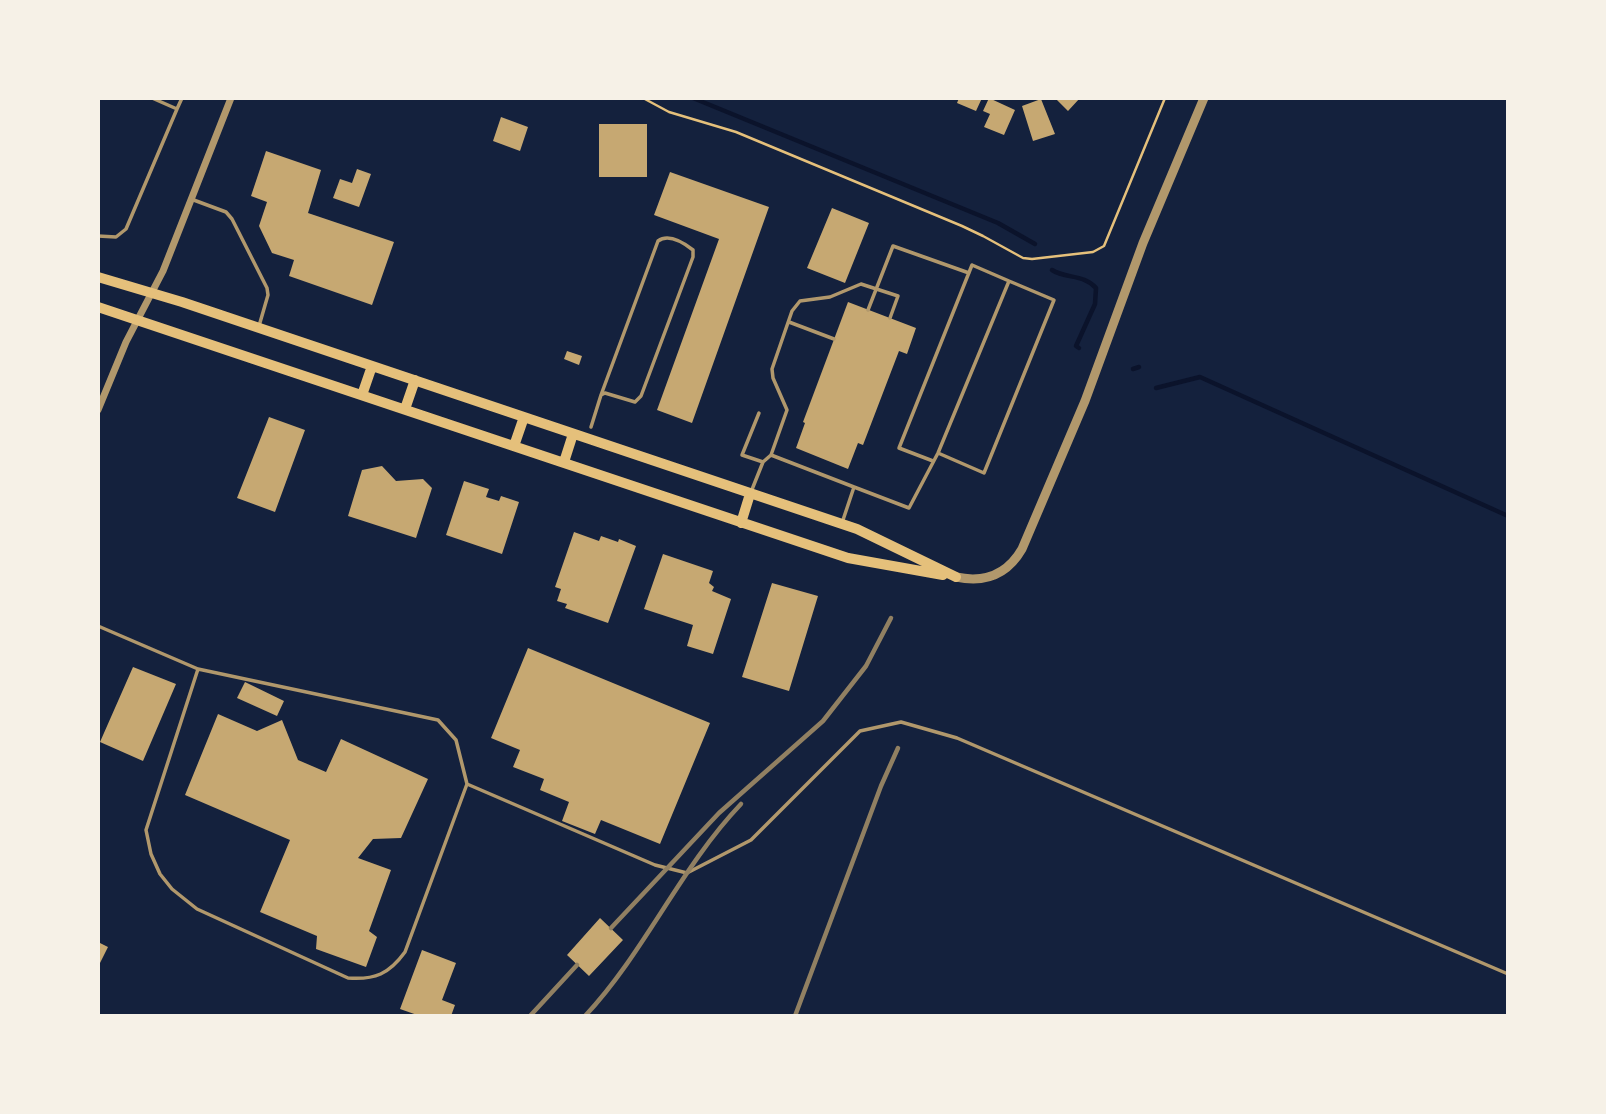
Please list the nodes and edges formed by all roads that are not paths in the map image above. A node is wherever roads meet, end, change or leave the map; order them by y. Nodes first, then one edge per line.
1 (152, 98) edge
2 (182, 98) edge
3 (231, 98) edge
4 (1203, 98) edge
5 (177, 109) junction
6 (191, 198) junction
7 (98, 236) edge
8 (969, 273) junction
9 (98, 277) edge
10 (1009, 281) junction
11 (877, 288) junction
12 (152, 293) junction
13 (98, 307) edge
14 (868, 310) dead end
15 (890, 318) dead end
16 (138, 320) junction
17 (789, 322) junction
18 (258, 328) junction
19 (834, 339) dead end
20 (372, 366) junction
21 (415, 380) junction
22 (601, 395) junction
23 (362, 396) junction
24 (98, 410) edge
25 (405, 410) junction
26 (759, 413) dead end
27 (524, 418) junction
28 (592, 428) dead end
29 (573, 434) junction
30 (514, 446) junction
31 (938, 453) junction
32 (771, 455) junction
33 (933, 461) junction
34 (564, 462) junction
35 (763, 462) junction
36 (854, 487) junction
37 (750, 494) junction
38 (741, 523) junction
39 (841, 524) junction
40 (956, 577) junction
41 (98, 626) edge
42 (198, 669) junction
43 (467, 784) junction
44 (1508, 974) edge

1 - 5 lane
2 - 5 lane
3 - 6 street
4 - 40 street
5 - 7 lane
6 - 12 street
6 - 18 lane
8 - 10 lane
8 - 11 lane
8 - 33 lane
9 - 12 main road
10 - 31 lane
10 - 31 lane
11 - 14 lane
11 - 15 lane
11 - 17 lane
12 - 16 street
12 - 18 main road
13 - 16 main road
16 - 23 main road
16 - 24 street
17 - 19 lane
17 - 32 lane
18 - 20 main road
20 - 21 main road
20 - 23 main road
21 - 25 main road
21 - 27 main road
22 - 22 lane
22 - 28 lane
23 - 25 main road
25 - 30 main road
26 - 35 lane
27 - 29 main road
27 - 30 main road
29 - 34 main road
29 - 37 main road
30 - 34 main road
31 - 33 lane
32 - 35 lane
32 - 36 lane
33 - 36 lane
34 - 38 main road
35 - 37 lane
36 - 39 lane
37 - 38 main road
37 - 39 main road
38 - 40 main road
39 - 40 main road
41 - 42 lane
42 - 43 lane
42 - 43 lane
43 - 44 lane

